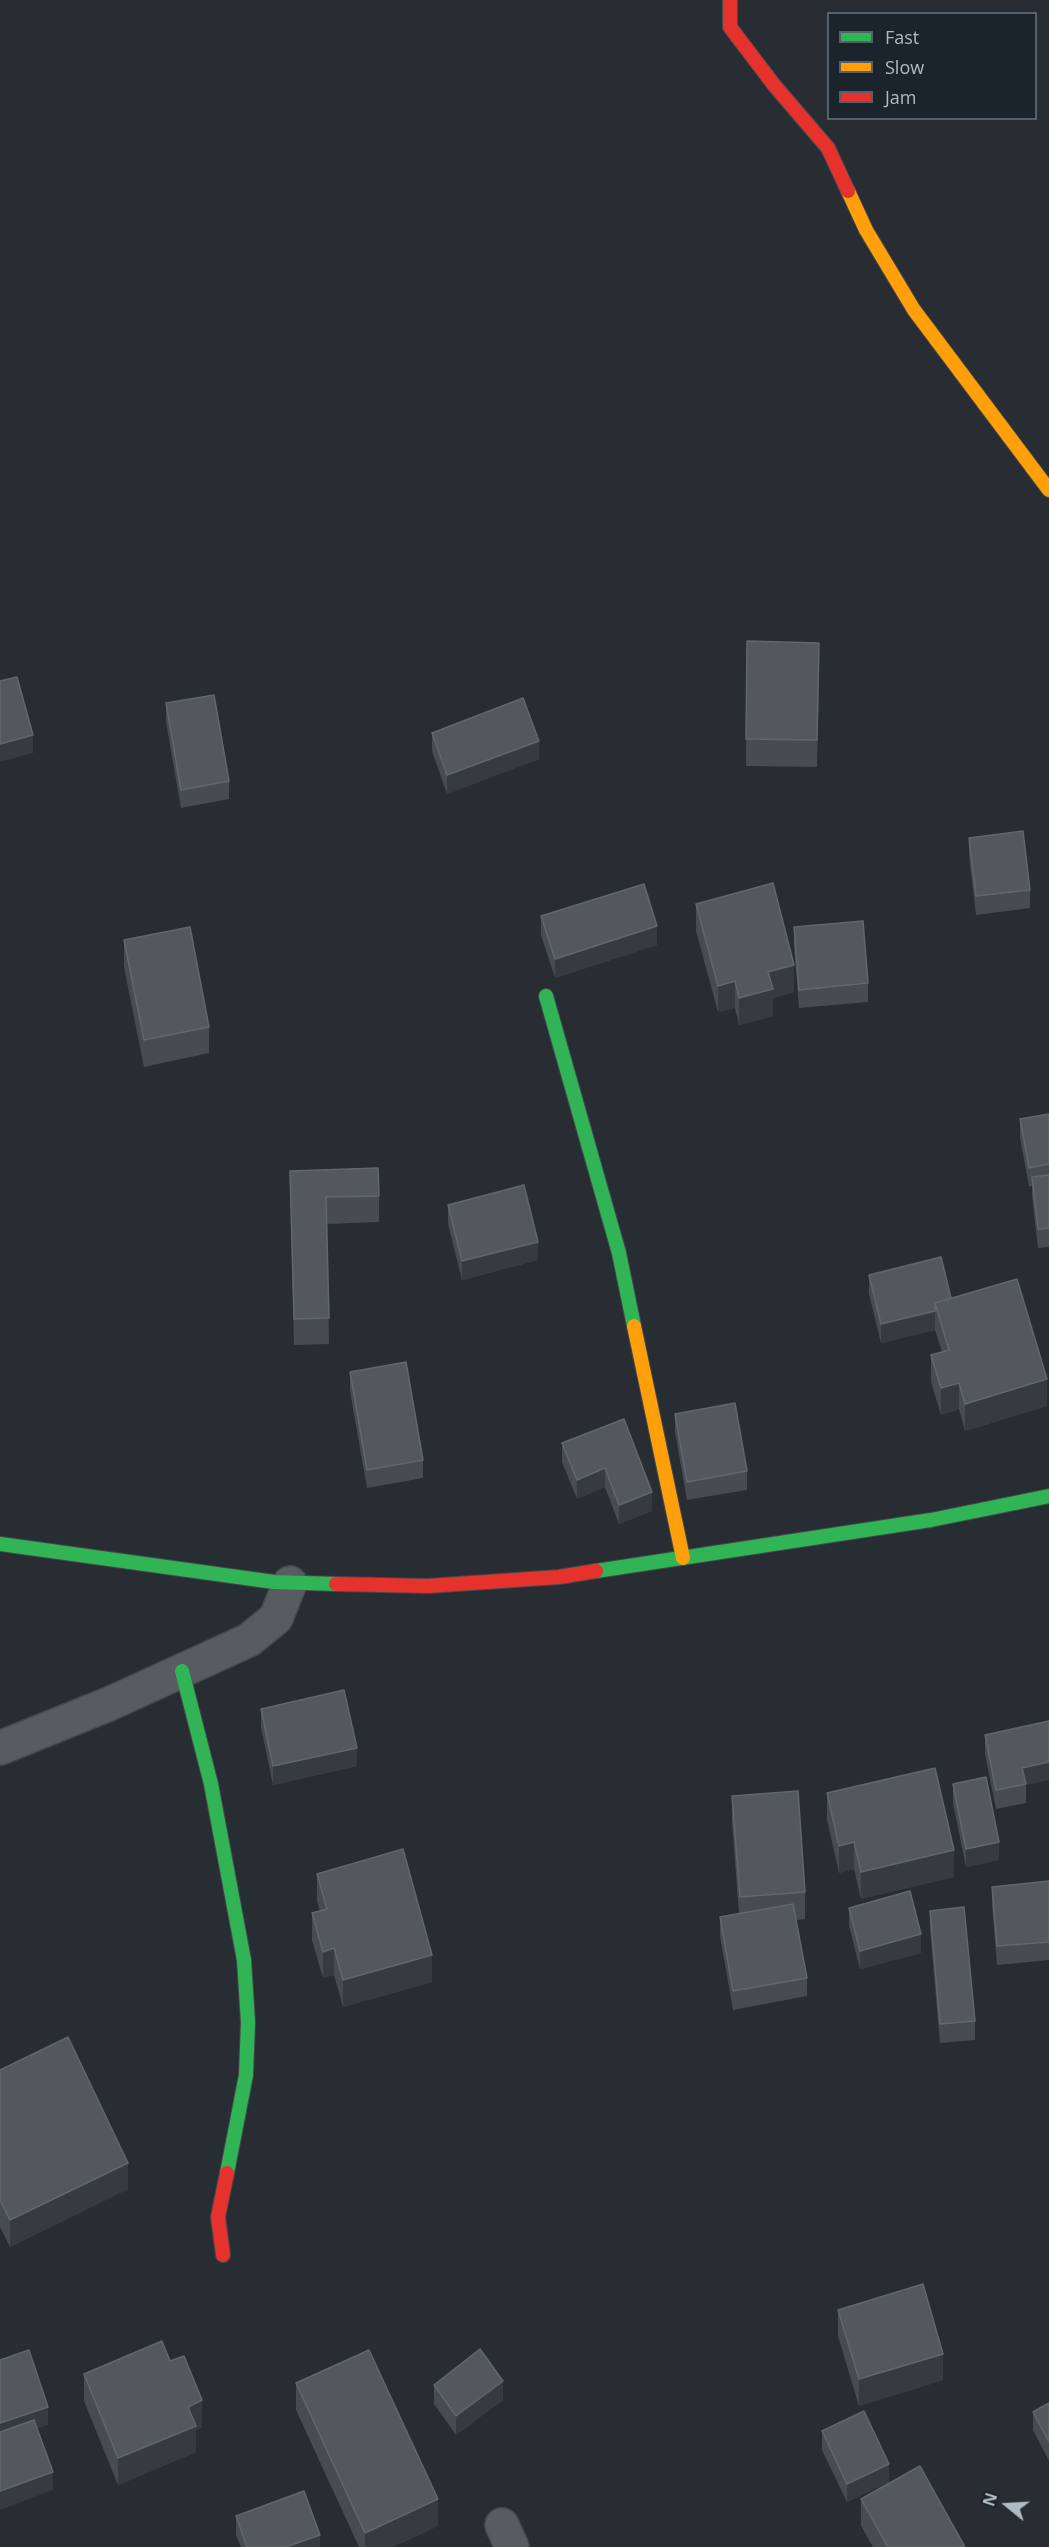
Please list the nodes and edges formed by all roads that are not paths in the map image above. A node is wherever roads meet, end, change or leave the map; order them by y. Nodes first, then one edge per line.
1 (730, 0) edge
2 (1049, 490) edge
3 (546, 996) dead end
4 (1049, 1496) edge
5 (0, 1544) edge
6 (683, 1558) junction
7 (290, 1583) junction
8 (182, 1671) junction
9 (0, 1748) edge
10 (223, 2255) dead end

1 - 2 street
3 - 6 street
4 - 6 street
5 - 7 street
6 - 7 street
7 - 8 street
8 - 9 street
8 - 10 street

